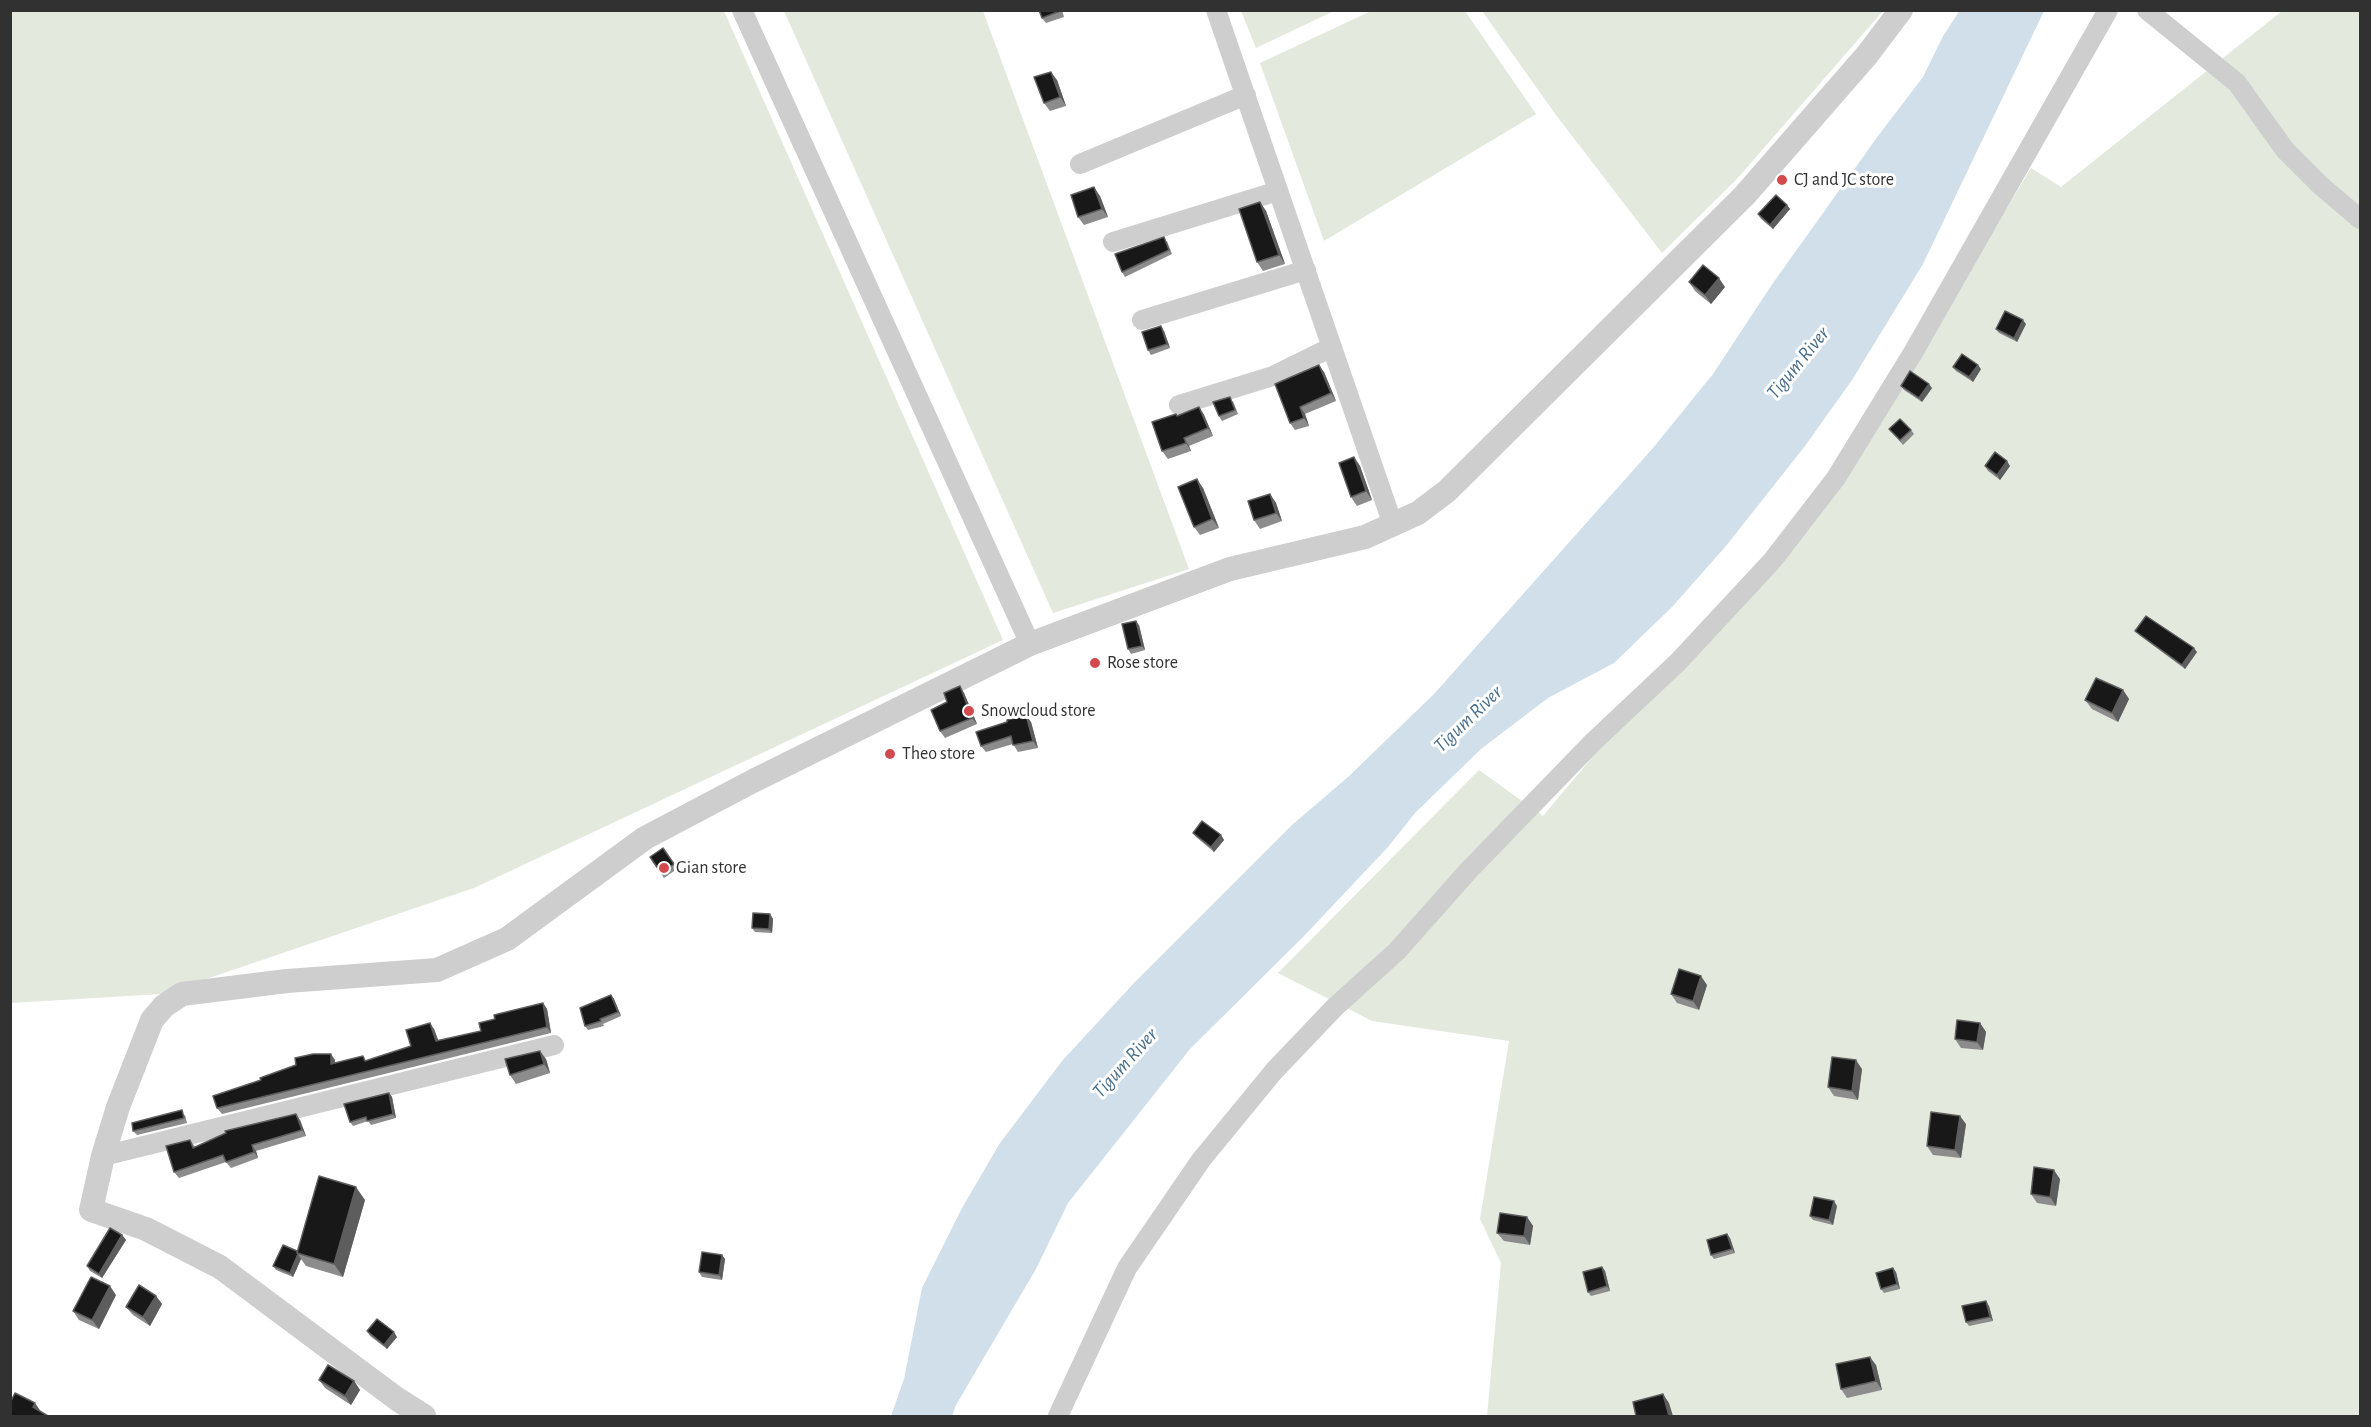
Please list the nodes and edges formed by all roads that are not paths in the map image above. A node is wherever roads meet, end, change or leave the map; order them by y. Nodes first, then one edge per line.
1 (742, 10) edge
2 (1216, 10) edge
3 (1901, 10) edge
4 (2108, 10) edge
5 (2147, 10) edge
6 (1246, 95) junction
7 (1080, 164) dead end
8 (1278, 191) junction
9 (2361, 219) edge
10 (1113, 242) dead end
11 (1306, 270) junction
12 (1142, 320) dead end
13 (1332, 346) junction
14 (1179, 405) dead end
15 (1393, 525) junction
16 (1029, 644) junction
17 (554, 1046) dead end
18 (103, 1156) junction
19 (424, 1416) edge
20 (1058, 1416) edge

1 - 16 street
2 - 6 street
3 - 15 street
4 - 20 street
5 - 9 street
6 - 7 street
6 - 8 street
8 - 10 street
8 - 11 street
11 - 12 street
11 - 13 street
13 - 14 street
13 - 15 street
15 - 16 street
16 - 18 street
17 - 18 street
18 - 19 street

